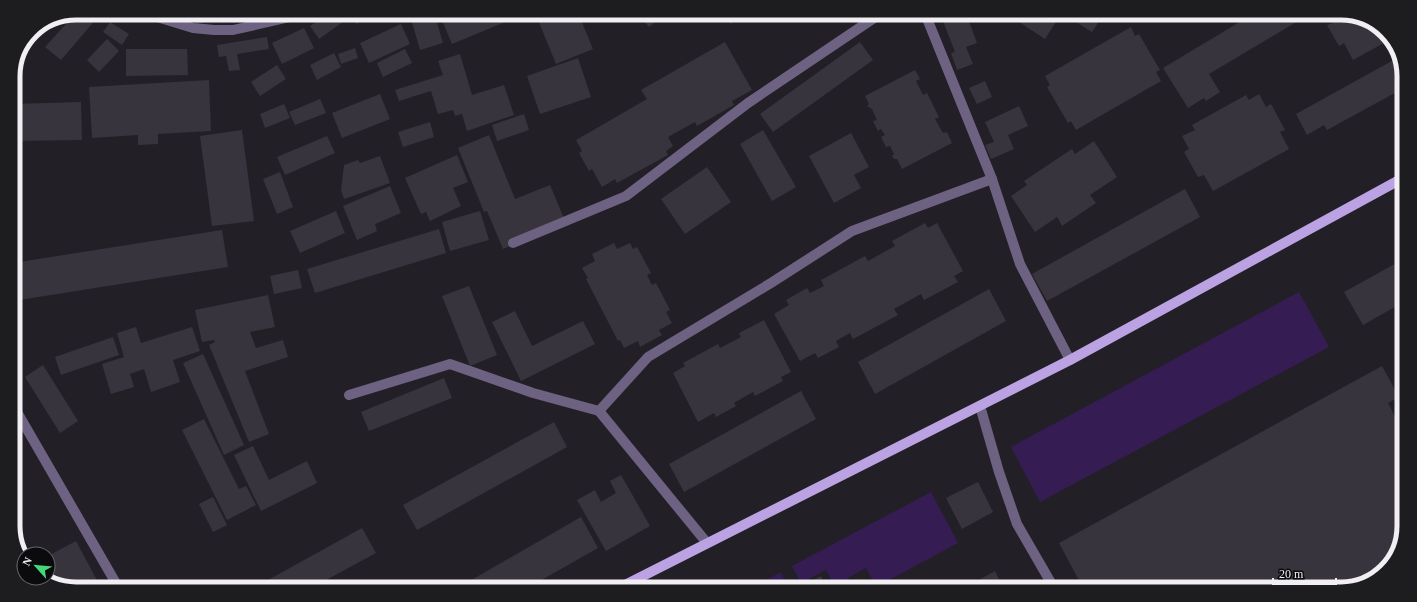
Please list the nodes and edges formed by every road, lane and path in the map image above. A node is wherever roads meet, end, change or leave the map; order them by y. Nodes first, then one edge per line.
1 (167, 20) edge
2 (277, 20) edge
3 (871, 20) edge
4 (928, 20) edge
5 (992, 179) junction
6 (1397, 181) edge
7 (513, 243) dead end
8 (1070, 360) junction
9 (349, 394) dead end
10 (980, 406) junction
11 (599, 411) junction
12 (20, 417) edge
13 (707, 543) junction
14 (116, 582) edge
15 (631, 582) edge
16 (1051, 582) edge

1 - 2 street
3 - 7 street
4 - 5 street
5 - 8 street
5 - 11 street
6 - 8 main road
8 - 10 main road
9 - 11 street
10 - 13 main road
10 - 16 street
11 - 13 street
12 - 14 street
13 - 15 main road

